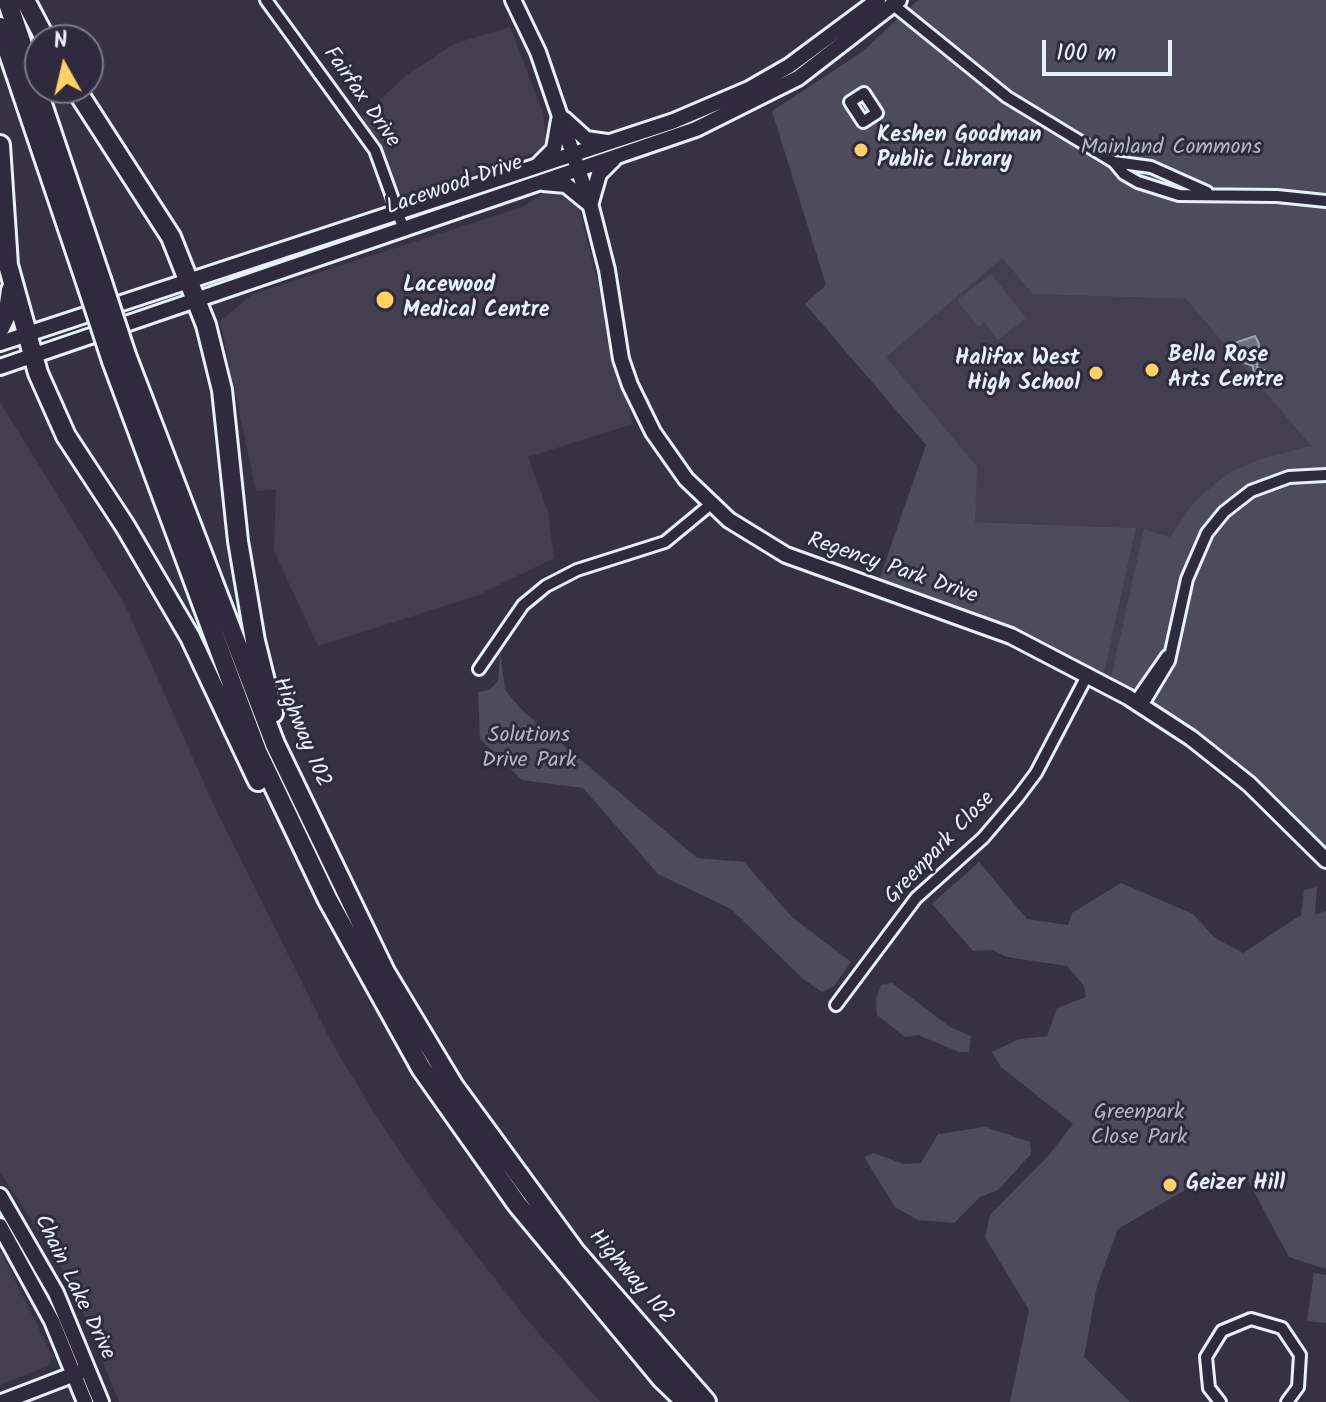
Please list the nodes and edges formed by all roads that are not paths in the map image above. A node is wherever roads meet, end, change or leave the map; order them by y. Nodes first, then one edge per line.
1 (7, 0) edge
2 (25, 0) edge
3 (266, 0) edge
4 (513, 0) edge
5 (889, 1) edge
6 (38, 24) edge
7 (0, 27) edge
8 (86, 104) edge
9 (559, 112) junction
10 (620, 141) junction
11 (0, 145) edge
12 (618, 156) junction
13 (576, 162) junction
14 (1114, 162) junction
15 (534, 176) junction
16 (1213, 194) junction
17 (1326, 201) edge
18 (591, 207) junction
19 (401, 221) junction
20 (190, 281) junction
21 (94, 282) junction
22 (12, 283) junction
23 (197, 301) junction
24 (0, 328) edge
25 (25, 335) junction
26 (0, 343) edge
27 (32, 357) junction
28 (119, 358) junction
29 (0, 367) edge
30 (1326, 475) edge
31 (711, 504) junction
32 (479, 669) dead end
33 (1088, 674) junction
34 (1139, 704) junction
35 (1326, 860) edge
36 (385, 972) junction
37 (836, 1005) dead end
38 (421, 1068) junction
39 (0, 1196) edge
40 (0, 1226) edge
41 (81, 1372) junction
42 (2, 1402) edge
43 (85, 1402) edge
44 (101, 1402) edge
45 (686, 1402) edge
46 (706, 1402) edge
47 (1220, 1402) edge
48 (1287, 1402) edge

1 - 21 highway, Highway 102
2 - 6 highway
3 - 19 street, Fairfax Drive
4 - 9 main road, Regency Park Drive
5 - 10 main road, Lacewood Drive
5 - 12 main road, Lacewood Drive
5 - 14 street
7 - 21 highway, Highway 102
8 - 20 highway
9 - 10 main road
9 - 13 main road, Regency Park Drive
9 - 15 main road
10 - 13 main road, Lacewood Drive
11 - 22 highway
12 - 13 main road, Lacewood Drive
12 - 18 main road
13 - 15 main road, Lacewood Drive
13 - 18 main road, Regency Park Drive
14 - 16 street
14 - 16 street
15 - 18 main road
15 - 19 main road, Lacewood Drive
16 - 17 street
18 - 31 main road, Regency Park Drive
19 - 20 main road, Lacewood Drive
19 - 23 main road, Lacewood Drive
20 - 23 highway
20 - 25 main road, Lacewood Drive
21 - 28 highway, Highway 102, bridge
22 - 24 highway
22 - 25 highway
23 - 27 main road, Lacewood Drive
23 - 36 highway
25 - 26 main road, Lacewood Drive
25 - 27 highway
27 - 29 main road, Lacewood Drive
27 - 38 highway
28 - 36 highway, Highway 102
28 - 38 highway, Highway 102
30 - 34 street
31 - 32 street
31 - 33 main road, Regency Park Drive
33 - 34 main road, Regency Park Drive
33 - 37 street, Greenpark Close
34 - 35 main road, Regency Park Drive
36 - 46 highway, Highway 102
38 - 45 highway, Highway 102
39 - 41 main road, Chain Lake Drive
40 - 41 main road, Chain Lake Drive
41 - 42 main road
41 - 43 main road, Chain Lake Drive
41 - 44 main road, Chain Lake Drive
47 - 48 street

